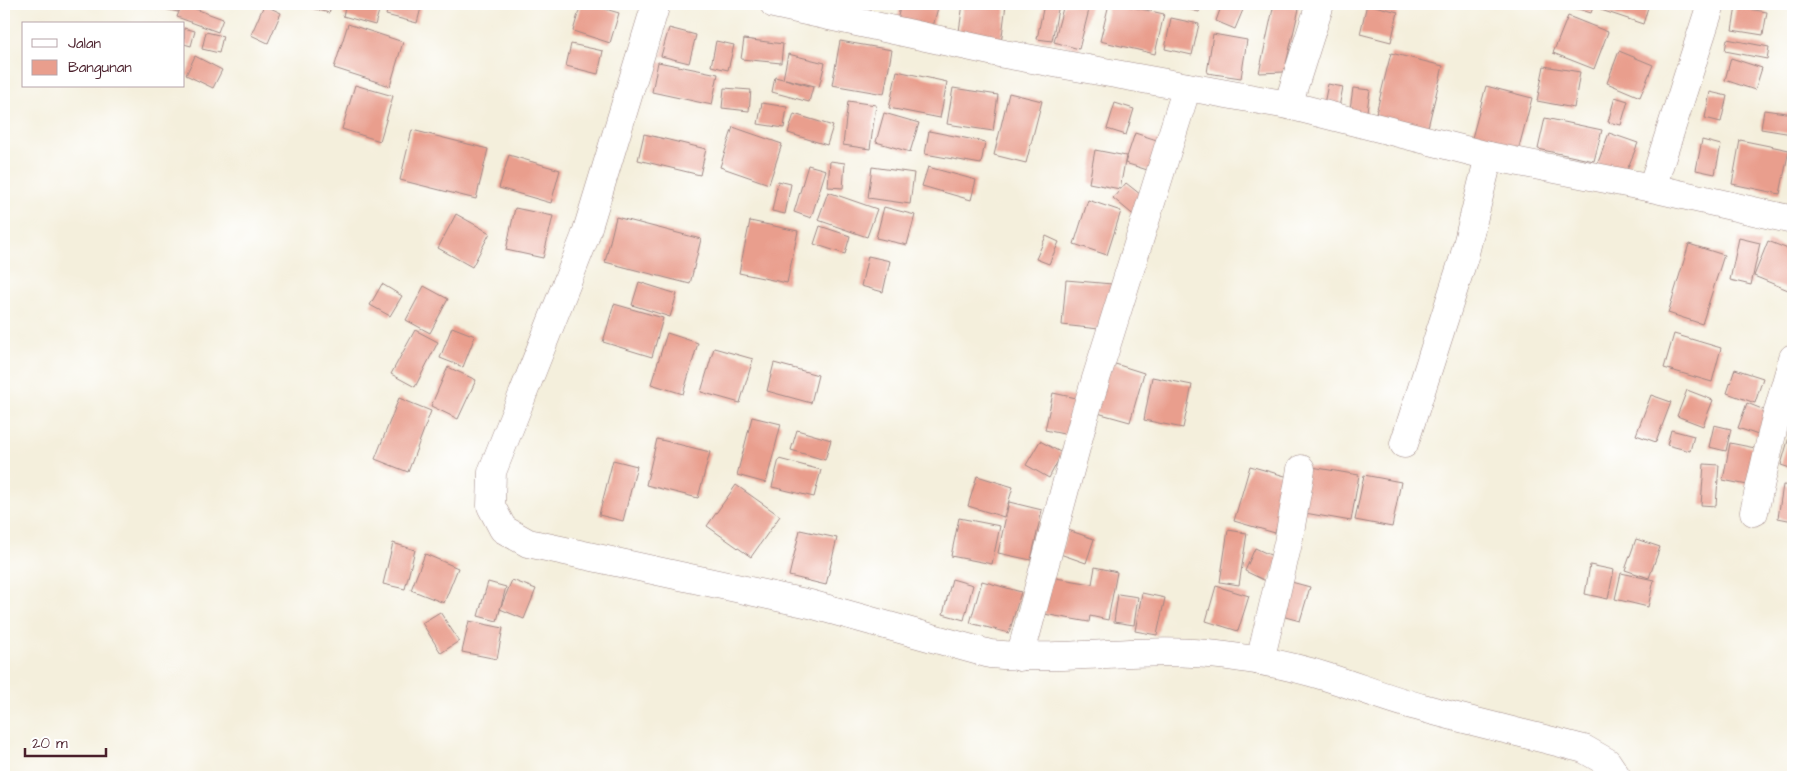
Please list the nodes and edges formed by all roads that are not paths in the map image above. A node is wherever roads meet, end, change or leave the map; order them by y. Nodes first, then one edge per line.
1 (656, 4) edge
2 (774, 4) edge
3 (1320, 4) edge
4 (1711, 4) edge
5 (1187, 87) junction
6 (1288, 105) junction
7 (1489, 156) junction
8 (1652, 188) junction
9 (1793, 220) edge
10 (1793, 358) edge
11 (1404, 444) dead end
12 (1301, 469) dead end
13 (1754, 512) dead end
14 (1020, 657) junction
15 (1260, 661) junction
16 (1617, 777) edge

1 - 14 street
2 - 5 street
3 - 6 street
4 - 8 street
5 - 6 street
5 - 14 street
6 - 7 street
7 - 8 street
7 - 11 street
8 - 9 street
10 - 13 street
12 - 15 street
14 - 15 street
15 - 16 street

